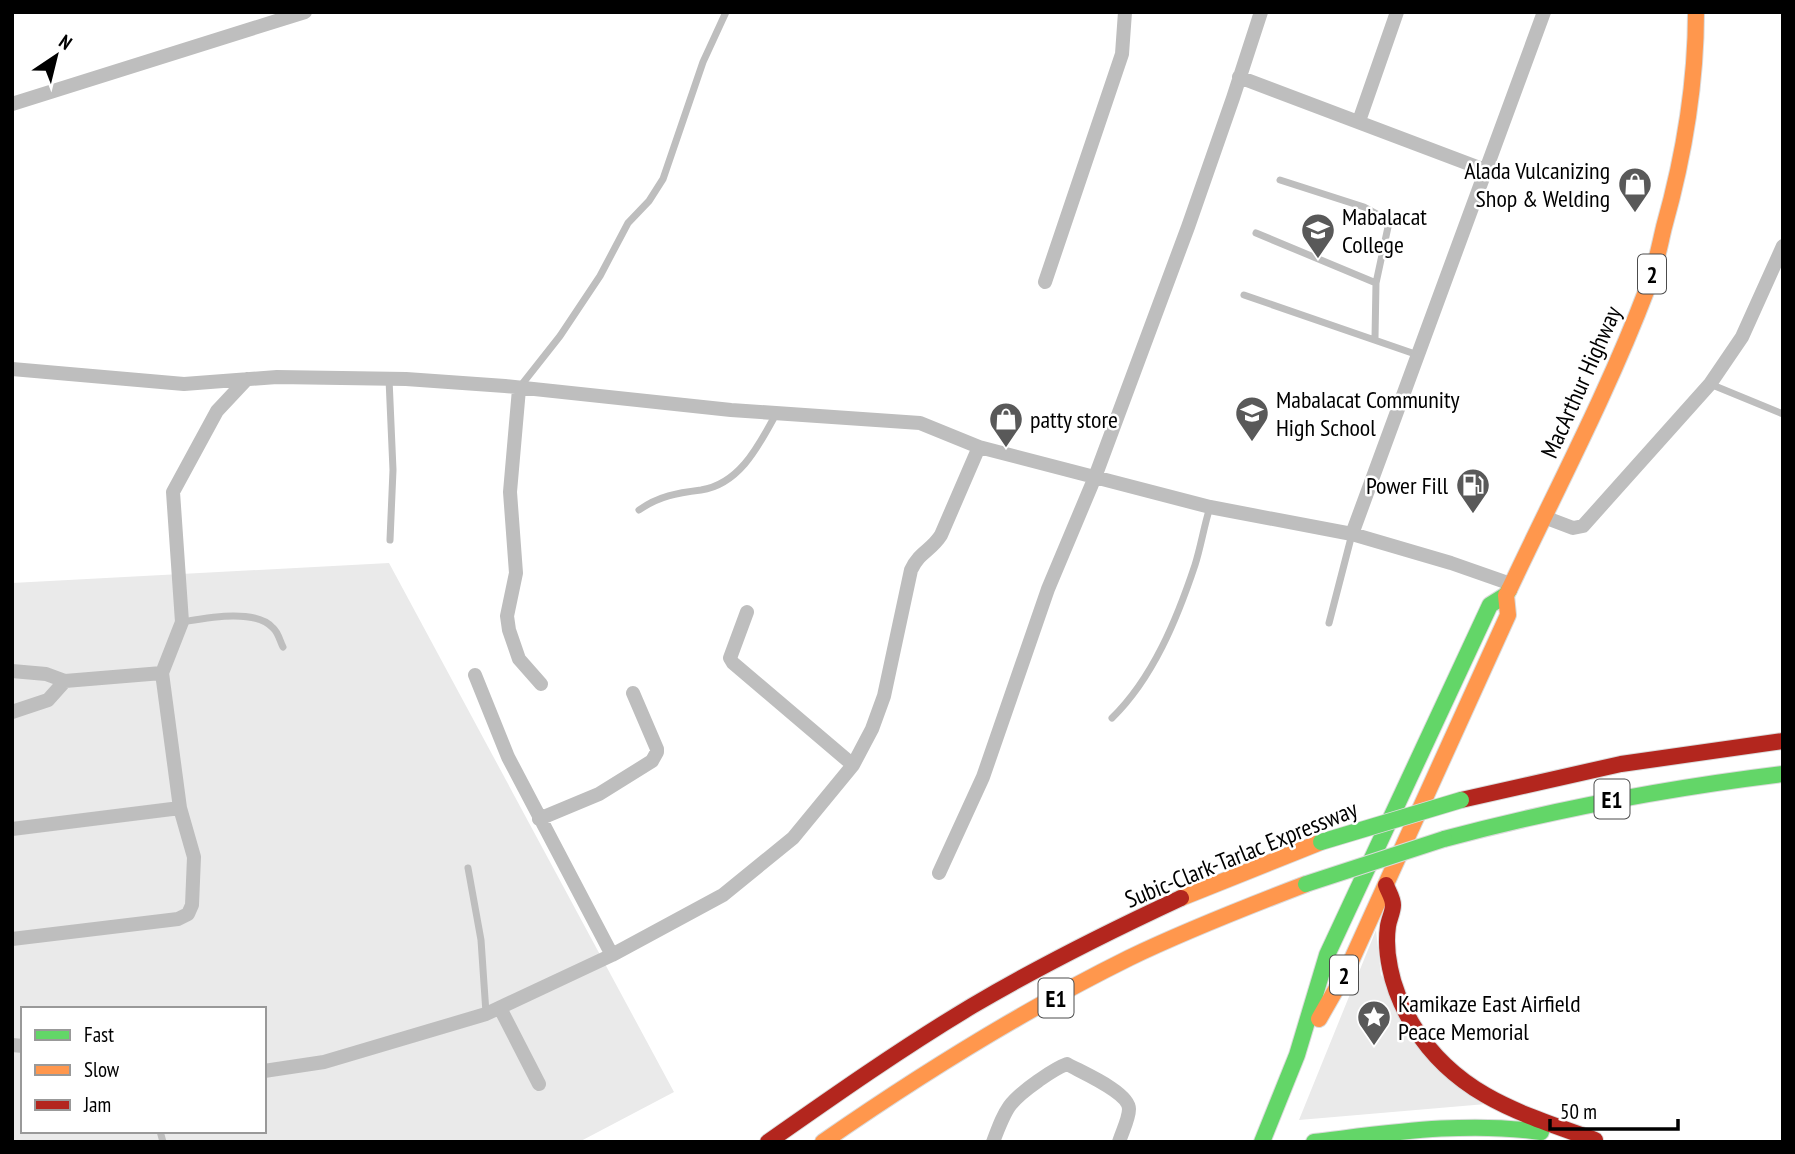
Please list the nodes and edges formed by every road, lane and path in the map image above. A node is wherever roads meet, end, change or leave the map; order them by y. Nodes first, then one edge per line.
1 (305, 12) edge
2 (726, 12) edge
3 (1125, 12) edge
4 (1261, 12) edge
5 (1397, 12) edge
6 (1544, 12) edge
7 (1696, 12) edge
8 (1239, 77) junction
9 (12, 104) edge
10 (1359, 121) junction
11 (1485, 170) junction
12 (1280, 180) dead end
13 (1255, 233) dead end
14 (1783, 246) edge
15 (1045, 282) dead end
16 (1376, 283) junction
17 (1244, 295) dead end
18 (1375, 338) junction
19 (1418, 355) junction
20 (12, 369) edge
21 (389, 378) junction
22 (247, 379) junction
23 (1710, 384) junction
24 (519, 389) junction
25 (777, 413) junction
26 (1783, 414) edge
27 (979, 447) junction
28 (1095, 477) junction
29 (1210, 507) junction
30 (639, 510) dead end
31 (1544, 517) junction
32 (1352, 534) junction
33 (390, 540) dead end
34 (1508, 590) junction
35 (747, 612) dead end
36 (182, 622) junction
37 (1329, 622) dead end
38 (284, 647) dead end
39 (12, 671) edge
40 (162, 673) junction
41 (475, 674) dead end
42 (65, 681) junction
43 (541, 684) dead end
44 (633, 692) dead end
45 (12, 712) edge
46 (1112, 718) dead end
47 (1783, 741) edge
48 (853, 765) junction
49 (1783, 774) edge
50 (180, 808) junction
51 (539, 819) junction
52 (12, 829) edge
53 (468, 867) dead end
54 (939, 873) dead end
55 (1385, 881) junction
56 (12, 939) edge
57 (612, 955) junction
58 (493, 1011) junction
59 (1297, 1055) junction
60 (266, 1071) edge
61 (539, 1084) dead end
62 (1598, 1141) edge
63 (768, 1142) edge
64 (823, 1142) edge
65 (993, 1142) edge
66 (1119, 1142) edge
67 (1262, 1142) edge
68 (1314, 1142) edge

1 - 9 street
2 - 24 lane
3 - 15 street
4 - 8 street
5 - 10 street
6 - 11 street
7 - 31 highway, MacArthur Highway / 2
8 - 10 street
8 - 28 street
10 - 11 street
11 - 19 street
12 - 16 lane
13 - 16 lane
14 - 23 street
16 - 18 lane
17 - 18 lane
18 - 19 lane
19 - 32 street
20 - 22 street
21 - 22 street
21 - 24 street
21 - 33 lane
22 - 36 street
23 - 26 lane
23 - 31 street
24 - 25 street
24 - 43 street
25 - 27 street
25 - 30 lane
27 - 28 street
27 - 48 street
28 - 29 street
28 - 54 street
29 - 32 street
29 - 46 lane
31 - 34 highway, MacArthur Highway / 2
32 - 34 street
32 - 37 lane
34 - 55 highway, MacArthur Highway / 2
34 - 59 highway, MacArthur Highway / 2
35 - 48 street
36 - 38 lane
36 - 40 street
39 - 42 street
40 - 42 street
40 - 50 street
41 - 51 street
42 - 45 street
44 - 51 street
47 - 63 highway, Subic-Clark-Tarlac Expressway / E1, bridge
48 - 57 street
49 - 64 highway, E1, bridge
50 - 52 street
50 - 56 street
51 - 57 street
53 - 58 lane
55 - 59 highway, MacArthur Highway / 2
55 - 62 highway
57 - 58 street
58 - 60 street
58 - 61 street
59 - 67 highway, MacArthur Highway / 2
62 - 68 highway
65 - 66 street

